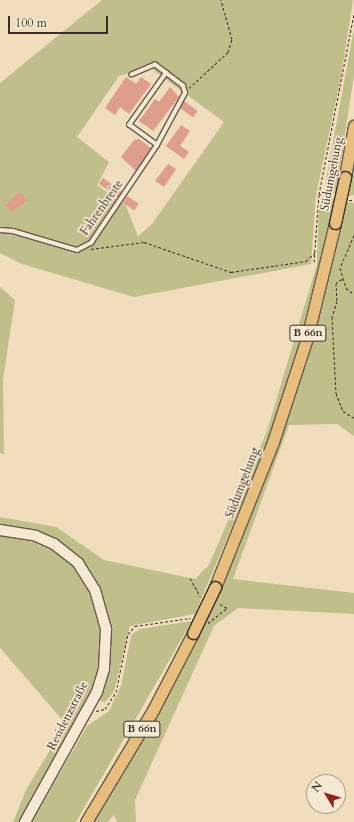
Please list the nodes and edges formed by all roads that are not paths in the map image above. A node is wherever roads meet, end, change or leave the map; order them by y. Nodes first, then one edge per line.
1 (166, 73) junction
2 (132, 75) dead end
3 (354, 126) edge
4 (157, 145) junction
5 (0, 230) edge
6 (0, 530) edge
7 (25, 822) edge
8 (86, 822) edge

1 - 2 lane
1 - 4 lane, Fahrenbreite
1 - 4 lane
3 - 8 main road, Südumgehung / B 66n, bridge
4 - 5 lane, Fahrenbreite
6 - 7 main road, Residenzstraße

